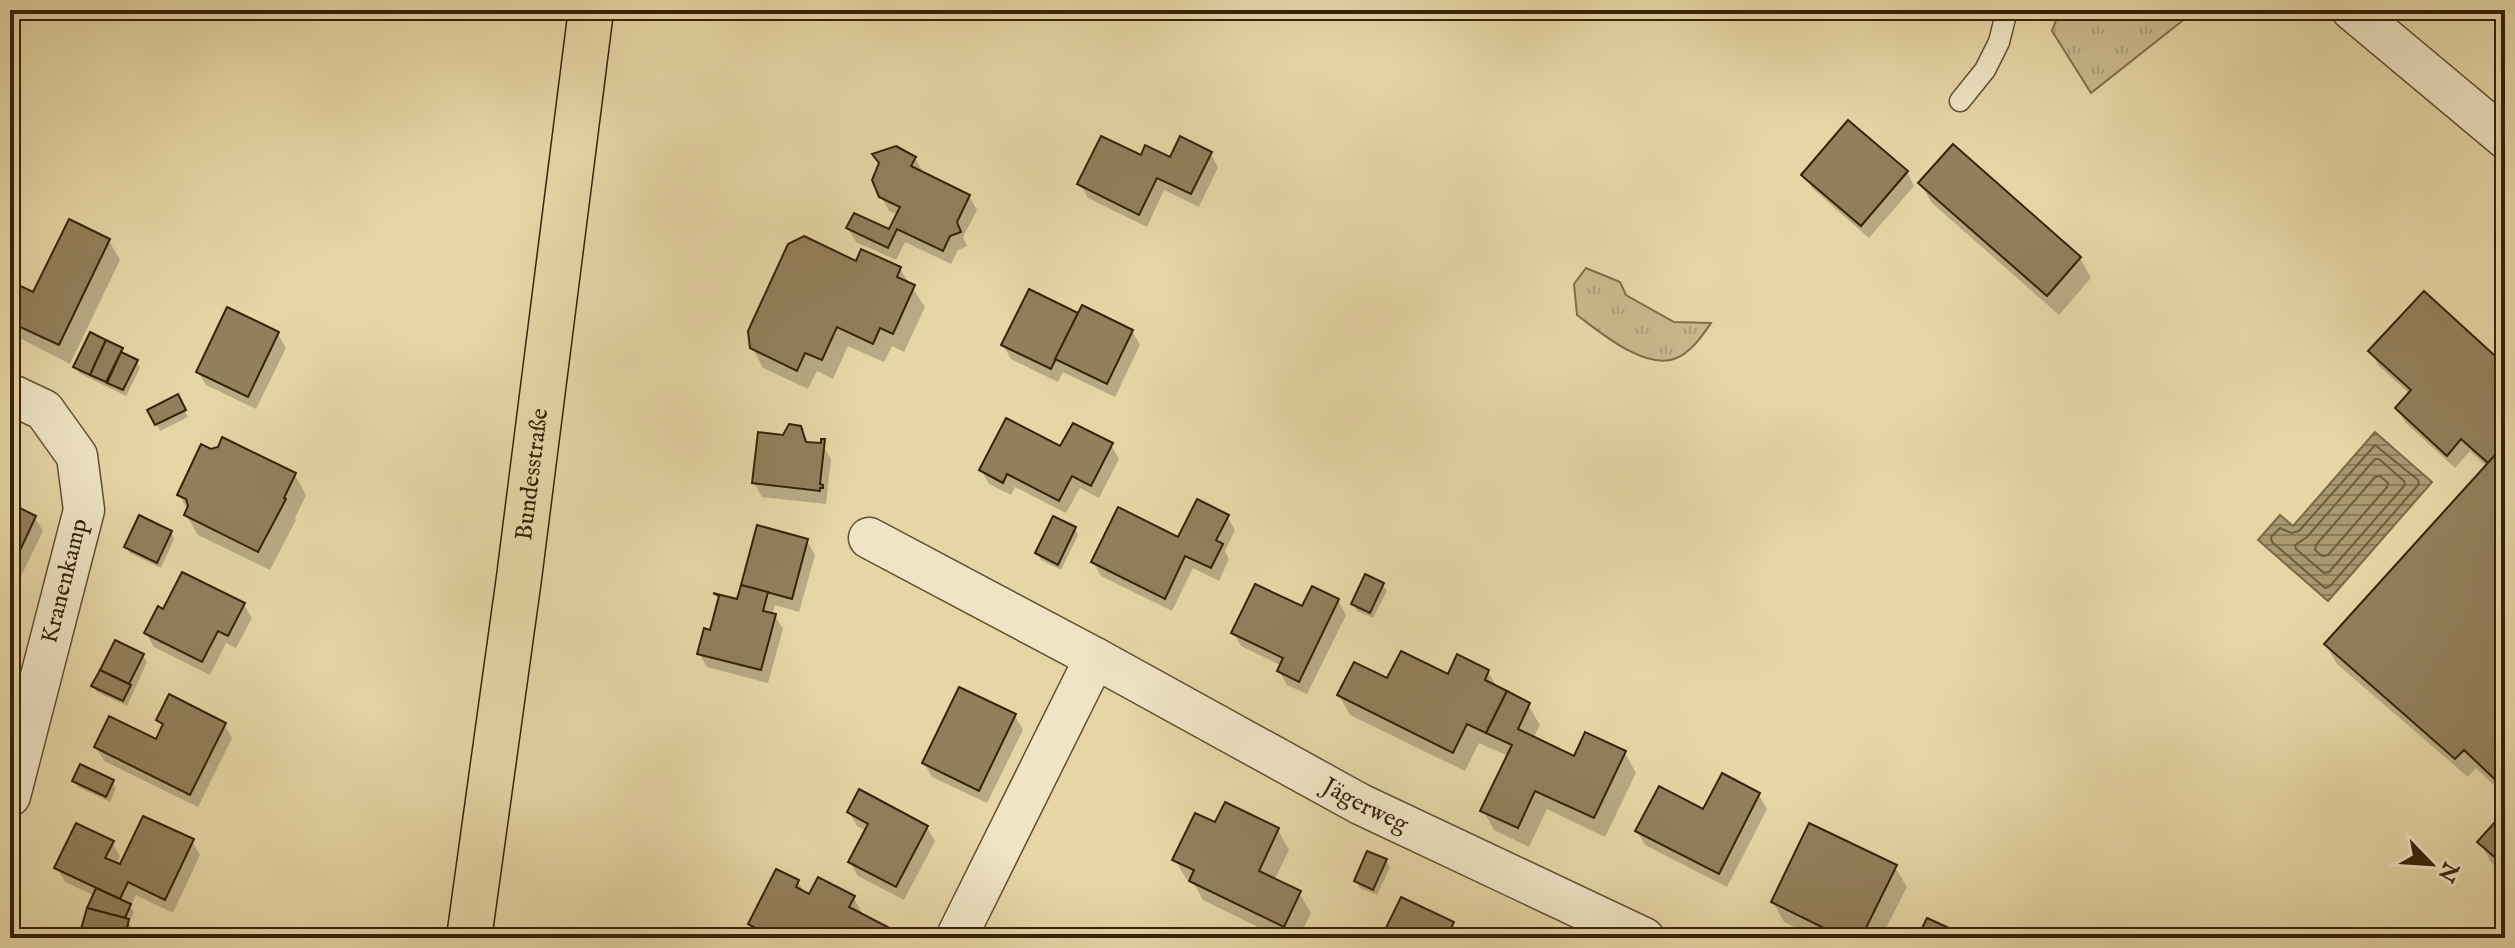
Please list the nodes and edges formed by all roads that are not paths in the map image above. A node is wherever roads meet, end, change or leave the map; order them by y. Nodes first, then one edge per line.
1 (591, 10) edge
2 (2007, 10) edge
3 (2352, 10) edge
4 (1960, 101) dead end
5 (2505, 138) edge
6 (10, 394) edge
7 (869, 538) dead end
8 (1095, 658) junction
9 (10, 796) edge
10 (469, 938) edge
11 (956, 938) edge
12 (1644, 938) edge

1 - 10 main road, Bundesstraße
2 - 4 lane
3 - 5 street
6 - 9 street, Kranenkamp
7 - 8 street, Jägerweg
8 - 11 street
8 - 12 street, Jägerweg

